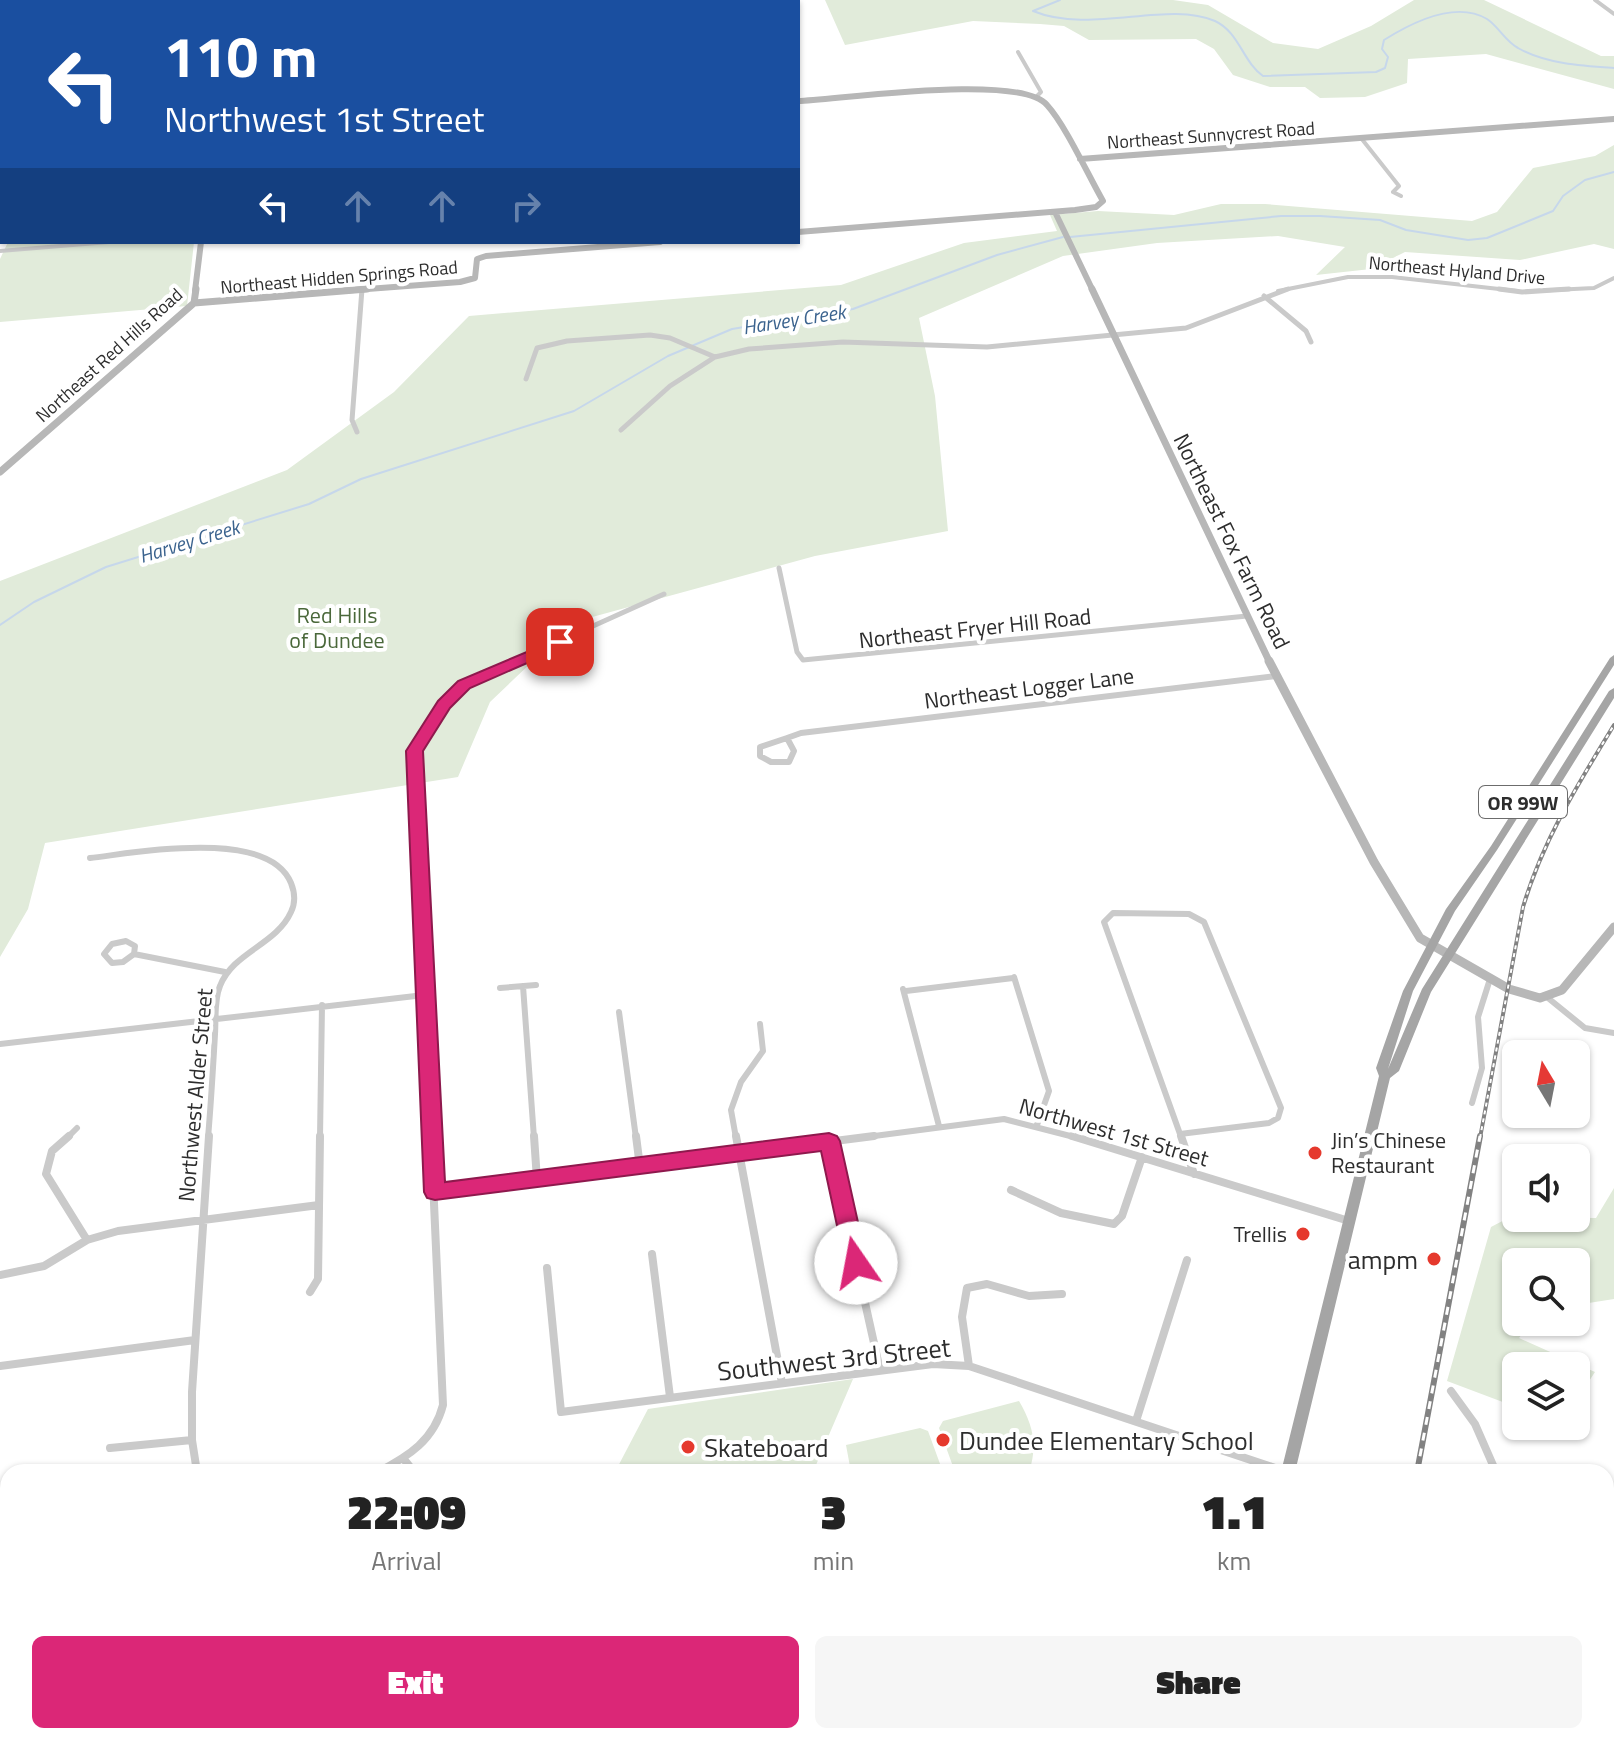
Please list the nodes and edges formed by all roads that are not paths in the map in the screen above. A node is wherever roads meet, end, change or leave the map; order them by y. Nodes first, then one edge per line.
1 (1595, 0) edge
2 (1614, 14) edge
3 (1018, 52) dead end
4 (1037, 96) junction
5 (800, 101) edge
6 (1614, 119) edge
7 (1361, 138) junction
8 (1080, 159) junction
9 (1401, 196) dead end
10 (1055, 212) junction
11 (800, 232) edge
12 (85, 244) edge
13 (201, 244) edge
14 (635, 244) edge
15 (0, 251) edge
16 (1614, 278) edge
17 (362, 289) junction
18 (1264, 296) junction
19 (194, 303) junction
20 (1112, 336) junction
21 (1311, 342) dead end
22 (715, 357) junction
23 (526, 379) dead end
24 (621, 430) dead end
25 (357, 432) dead end
26 (0, 472) edge
27 (779, 568) dead end
28 (664, 594) dead end
29 (1247, 616) junction
30 (1614, 658) edge
31 (1276, 676) junction
32 (1614, 691) edge
33 (786, 737) junction
34 (90, 858) dead end
35 (1614, 927) edge
36 (1431, 946) junction
37 (134, 954) junction
38 (1448, 955) junction
39 (225, 972) junction
40 (1490, 979) junction
41 (536, 985) dead end
42 (523, 986) junction
43 (500, 988) dead end
44 (424, 995) junction
45 (1548, 998) junction
46 (322, 1005) junction
47 (619, 1012) dead end
48 (216, 1018) junction
49 (760, 1024) dead end
50 (1614, 1033) edge
51 (0, 1044) edge
52 (1385, 1076) junction
53 (1472, 1103) dead end
54 (1037, 1125) junction
55 (939, 1126) junction
56 (77, 1128) dead end
57 (1180, 1134) junction
58 (829, 1141) junction
59 (738, 1154) junction
60 (1142, 1157) junction
61 (640, 1167) junction
62 (1194, 1174) junction
63 (537, 1180) junction
64 (1011, 1190) dead end
65 (435, 1192) junction
66 (319, 1205) junction
67 (203, 1219) junction
68 (1349, 1221) junction
69 (87, 1240) junction
70 (652, 1254) dead end
71 (1187, 1260) dead end
72 (547, 1268) dead end
73 (0, 1275) edge
74 (310, 1292) dead end
75 (1062, 1294) dead end
76 (195, 1340) junction
77 (0, 1366) edge
78 (969, 1366) junction
79 (880, 1370) junction
80 (782, 1383) junction
81 (1451, 1391) dead end
82 (670, 1397) junction
83 (1136, 1421) junction
84 (192, 1440) junction
85 (110, 1448) dead end
86 (403, 1458) junction
87 (196, 1464) edge
88 (392, 1464) edge
89 (408, 1464) edge
90 (1263, 1464) edge
91 (1289, 1464) edge
92 (1492, 1464) edge

1 - 2 street
3 - 4 street
4 - 5 street
4 - 8 street, Northeast Sunnycrest Road
6 - 7 street, Northeast Sunnycrest Road
7 - 8 street, Northeast Sunnycrest Road
7 - 9 street
8 - 10 street
10 - 11 street
10 - 20 street, Northeast Fox Farm Road
12 - 15 street
13 - 19 street, Northeast Red Hills Road
14 - 17 street, Northeast Hidden Springs Road
16 - 18 street, Northeast Hyland Drive
17 - 19 street, Northeast Hidden Springs Road
17 - 25 street
18 - 20 street, Northeast Hyland Drive
18 - 21 street
19 - 26 street, Northeast Red Hills Road
20 - 22 street, Northeast Hyland Drive
20 - 29 street, Northeast Fox Farm Road
22 - 23 street
22 - 24 street, Northeast Hyland Drive
27 - 29 street, Northeast Fryer Hill Road
28 - 44 street
29 - 31 street, Northeast Fox Farm Road
30 - 36 main road, OR 99W
31 - 33 street, Northeast Logger Lane
31 - 36 street, Northeast Fox Farm Road
32 - 38 main road, OR 99W
33 - 33 street
34 - 39 street, Northwest Alder Street
35 - 45 street
36 - 38 street, Northeast Fox Farm Road
36 - 52 main road, OR 99W
37 - 37 street
37 - 39 street
38 - 40 street, Northeast Fox Farm Road
38 - 52 main road, OR 99W
39 - 48 street, Northwest Alder Street
40 - 45 street, Northeast Fox Farm Road
40 - 53 street
41 - 42 street
42 - 43 street
42 - 63 street
44 - 46 street
44 - 65 street
45 - 50 street
46 - 48 street
46 - 66 street
47 - 61 street
48 - 51 street
48 - 67 street, Northwest Alder Street
49 - 59 street
52 - 68 main road, OR 99W
54 - 55 street, Northwest 1st Street
54 - 55 street
54 - 60 street, Northwest 1st Street
55 - 58 street, Northwest 1st Street
56 - 69 street
57 - 57 street
57 - 62 street
58 - 59 street, Northwest 1st Street
58 - 79 street
59 - 61 street, Northwest 1st Street
59 - 80 street
60 - 62 street, Northwest 1st Street
60 - 64 street
61 - 63 street, Northwest 1st Street
62 - 68 street, Northwest 1st Street
63 - 65 street, Northwest 1st Street
65 - 86 street
66 - 67 street
66 - 74 street
67 - 69 street
67 - 76 street, Northwest Alder Street
68 - 91 main road, OR 99W
69 - 73 street
70 - 82 street
71 - 83 street
72 - 82 street, Southwest 3rd Street
75 - 78 street
76 - 77 street
76 - 84 street, Northwest Alder Street
78 - 79 street, Southwest 3rd Street
78 - 83 street, Southwest 3rd Street
79 - 80 street, Southwest 3rd Street
80 - 82 street, Southwest 3rd Street
81 - 92 street
83 - 90 street, Southwest 3rd Street
84 - 85 street
84 - 87 street, Northwest Alder Street
86 - 88 street
86 - 89 street

